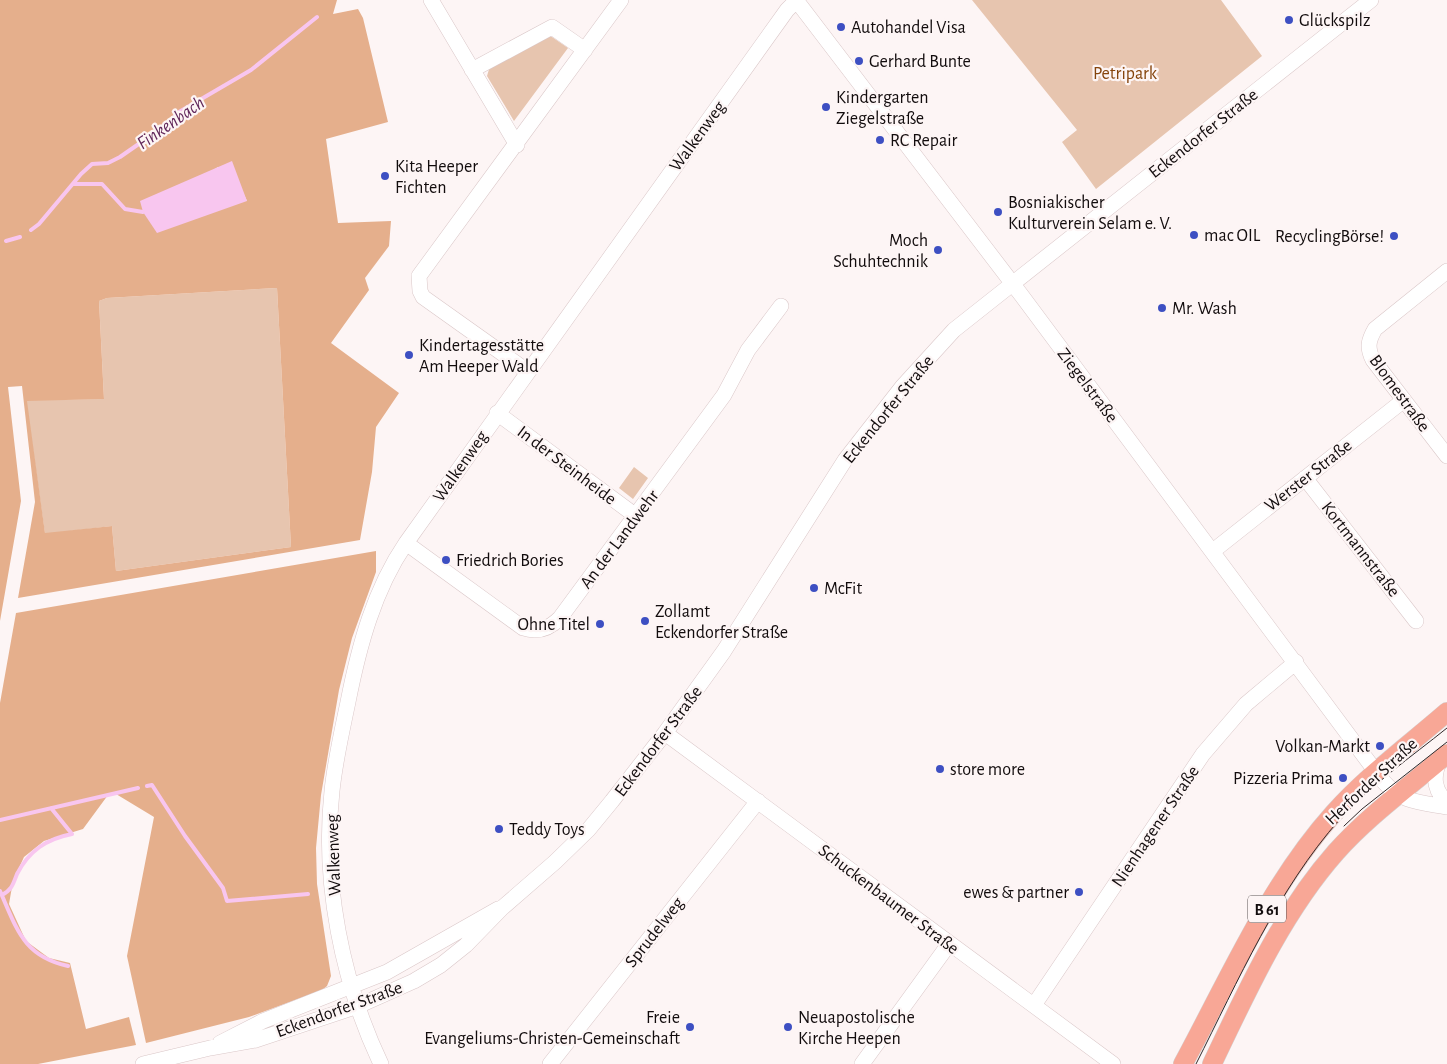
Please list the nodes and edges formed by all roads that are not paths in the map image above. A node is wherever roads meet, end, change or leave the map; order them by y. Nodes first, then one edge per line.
1 (431, 0) edge
2 (621, 0) edge
3 (796, 0) edge
4 (1371, 0) edge
5 (584, 50) junction
6 (472, 70) junction
7 (517, 145) junction
8 (1447, 271) edge
9 (1012, 283) junction
10 (781, 306) dead end
11 (528, 372) junction
12 (1404, 400) junction
13 (498, 413) junction
14 (1447, 456) edge
15 (1305, 478) junction
16 (636, 516) junction
17 (406, 543) junction
18 (1213, 551) junction
19 (1416, 621) dead end
20 (1296, 662) junction
21 (1447, 712) edge
22 (665, 733) junction
23 (1443, 757) edge
24 (1377, 773) junction
25 (1398, 796) junction
26 (758, 801) junction
27 (1447, 803) edge
28 (1447, 807) edge
29 (502, 908) junction
30 (949, 944) junction
31 (352, 988) junction
32 (1034, 1005) junction
33 (358, 1006) junction
34 (210, 1048) junction
35 (143, 1064) edge
36 (381, 1064) edge
37 (550, 1064) edge
38 (862, 1064) edge
39 (1114, 1064) edge
40 (1183, 1064) edge
41 (1212, 1064) edge

1 - 6 street
2 - 5 street
3 - 9 street, Ziegelstraße
3 - 11 street, Walkenweg
4 - 9 street, Eckendorfer Straße
5 - 6 street
5 - 7 street
6 - 7 street
7 - 11 street
8 - 12 street, Blomestraße
9 - 18 street, Ziegelstraße
9 - 22 street, Eckendorfer Straße
10 - 16 street, An der Landwehr
11 - 13 street, Walkenweg
12 - 14 street, Blomestraße
12 - 15 street, Werster Straße
13 - 16 street, In der Steinheide
13 - 17 street, Walkenweg
15 - 18 street, Werster Straße
15 - 19 street, Kortmannstraße
16 - 17 street, An der Landwehr
17 - 31 street, Walkenweg
18 - 20 street, Ziegelstraße
20 - 24 street, Ziegelstraße
20 - 32 street, Nienhagener Straße
21 - 24 main road, Herforder Straße / B 61
22 - 26 street, Schuckenbaumer Straße
22 - 29 street, Eckendorfer Straße
23 - 25 main road, Herforder Straße / B 61
23 - 27 street
24 - 25 street, Ziegelstraße
24 - 40 main road, Herforder Straße / B 61
25 - 28 street
25 - 41 main road, Herforder Straße / B 61
26 - 30 street, Schuckenbaumer Straße
26 - 37 street, Sprudelweg
29 - 31 street, Eckendorfer Straße
29 - 33 street, Eckendorfer Straße
30 - 32 street, Schuckenbaumer Straße
30 - 38 street
31 - 33 street, Walkenweg
31 - 34 street, Eckendorfer Straße
32 - 39 street, Schuckenbaumer Straße
33 - 34 street, Eckendorfer Straße
33 - 36 street, Walkenweg
34 - 35 street, Eckendorfer Straße

